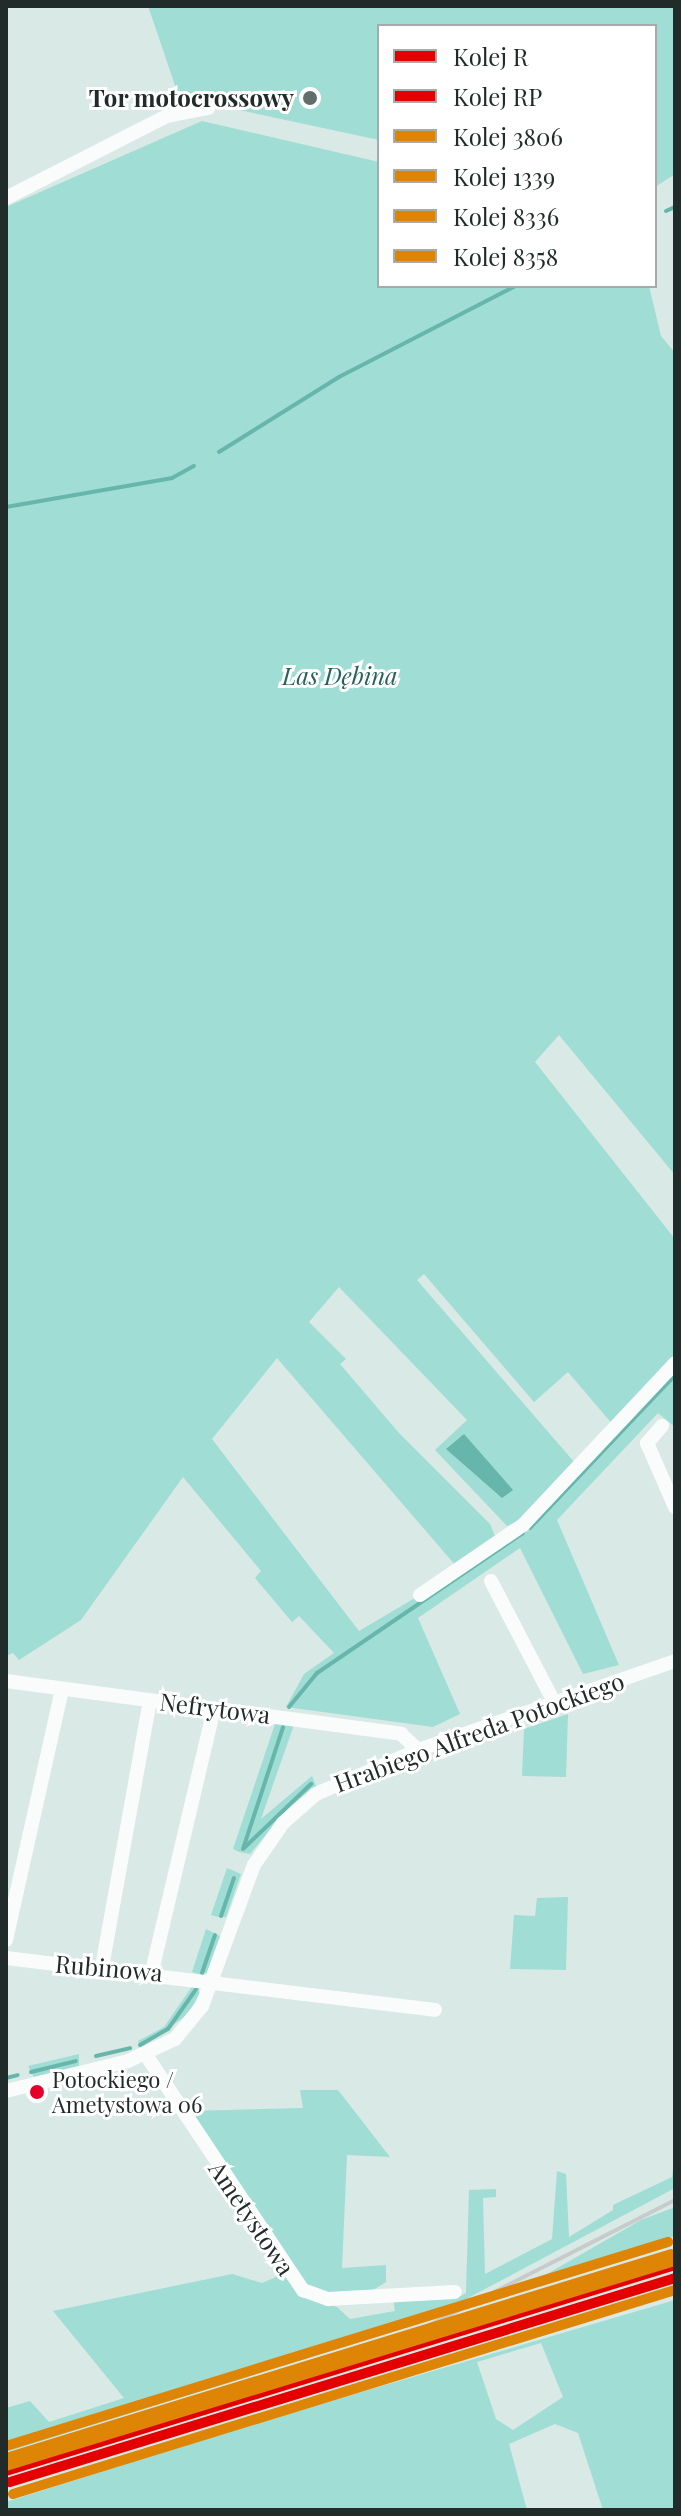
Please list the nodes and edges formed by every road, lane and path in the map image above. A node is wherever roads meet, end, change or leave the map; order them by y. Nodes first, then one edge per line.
1 (208, 108) dead end
2 (6, 198) edge
3 (675, 1363) edge
4 (662, 1426) dead end
5 (675, 1507) edge
6 (491, 1581) dead end
7 (420, 1595) dead end
8 (675, 1661) edge
9 (6, 1681) edge
10 (62, 1689) junction
11 (150, 1700) junction
12 (554, 1702) junction
13 (214, 1708) junction
14 (418, 1750) junction
15 (6, 1940) edge
16 (6, 1958) edge
17 (102, 1967) junction
18 (152, 1971) junction
19 (211, 1984) junction
20 (435, 2010) dead end
21 (146, 2055) junction
22 (6, 2091) edge
23 (455, 2292) dead end

1 - 2 street
3 - 7 street
4 - 5 street
6 - 12 street
8 - 12 street, Hrabiego Alfreda Potockiego
9 - 10 street, Nefrytowa
10 - 11 street, Nefrytowa
10 - 15 street
11 - 13 street, Nefrytowa
11 - 17 street
12 - 14 street, Hrabiego Alfreda Potockiego
13 - 14 street, Nefrytowa
13 - 18 street
14 - 19 street, Hrabiego Alfreda Potockiego
16 - 17 street, Rubinowa
17 - 18 street, Rubinowa
18 - 19 street, Rubinowa
19 - 20 street, Rubinowa
19 - 21 street, Hrabiego Alfreda Potockiego
21 - 22 street, Hrabiego Alfreda Potockiego
21 - 23 street, Ametystowa

